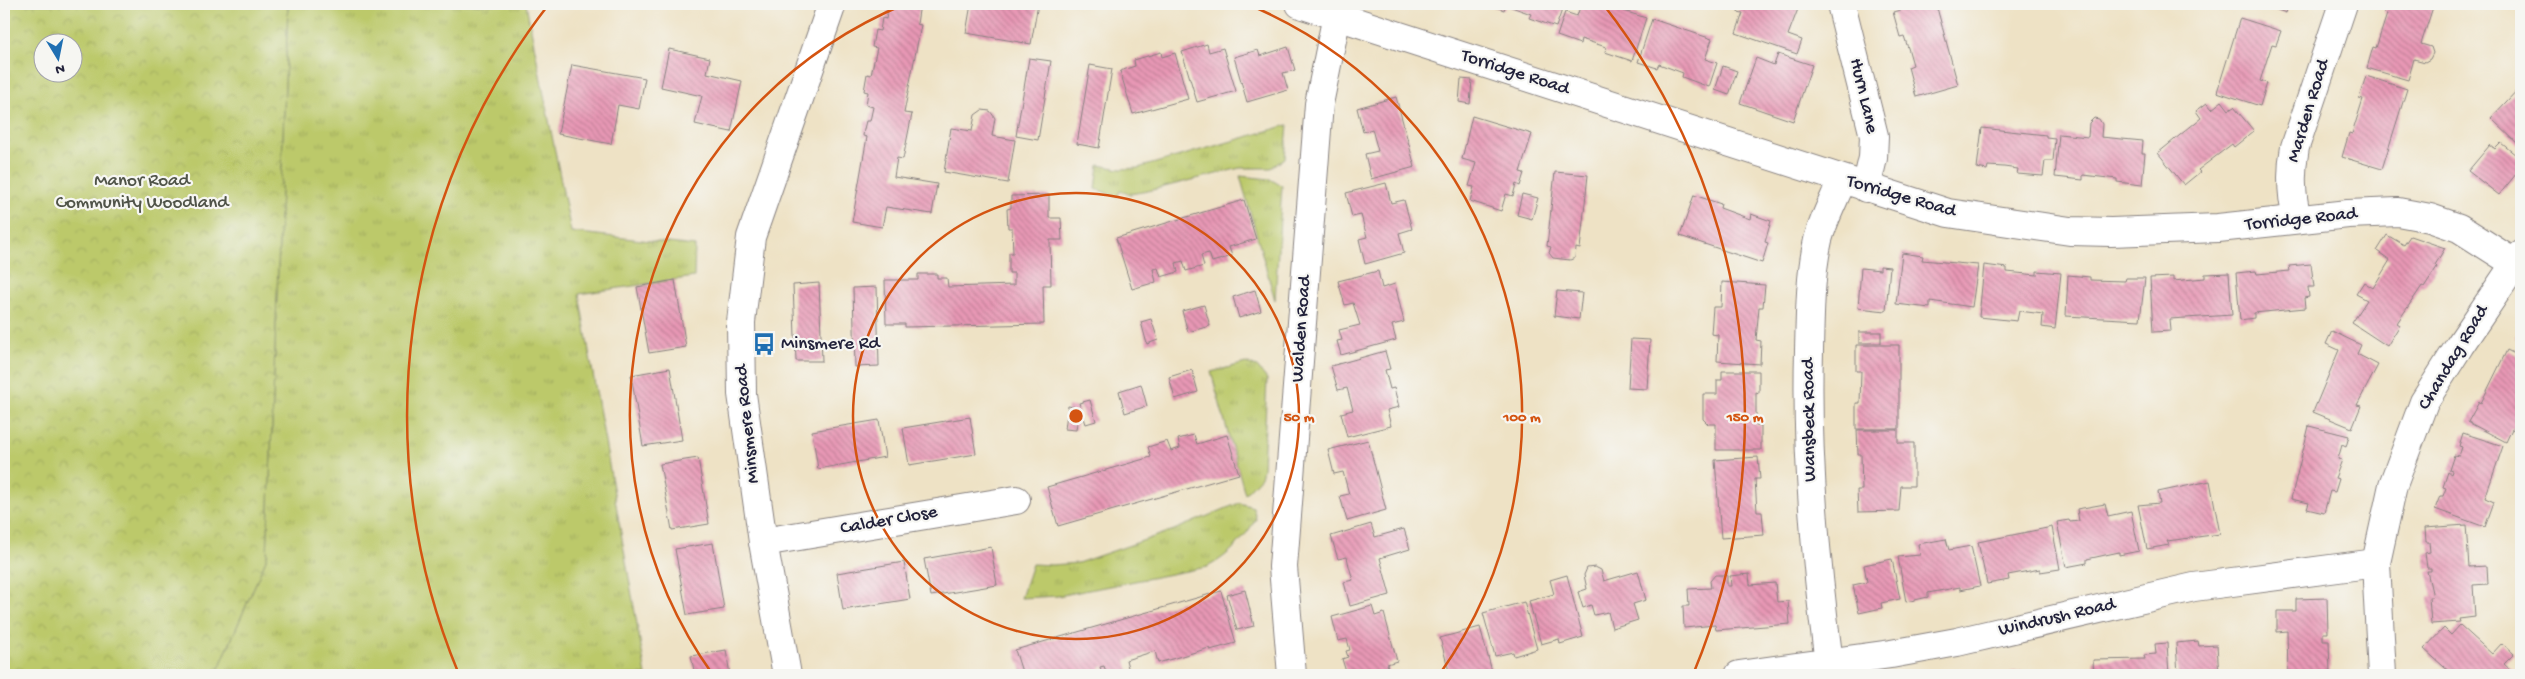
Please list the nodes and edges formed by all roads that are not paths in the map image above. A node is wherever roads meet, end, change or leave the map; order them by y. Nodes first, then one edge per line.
1 (832, 4) edge
2 (1300, 4) edge
3 (1840, 4) edge
4 (2343, 4) edge
5 (1337, 15) junction
6 (1854, 184) junction
7 (2297, 220) junction
8 (2518, 259) edge
9 (1016, 500) dead end
10 (763, 542) junction
11 (2376, 563) junction
12 (1829, 663) junction
13 (787, 675) edge
14 (1292, 675) edge
15 (1739, 675) edge
16 (2382, 675) edge

1 - 10 street, Minsmere Road
2 - 5 street, Torridge Road
3 - 6 street, Hurn Lane
4 - 7 street, Marden Road
5 - 6 street, Torridge Road
5 - 14 street, Walden Road
6 - 7 street, Torridge Road
6 - 12 street, Wansbeck Road
7 - 8 street, Torridge Road
8 - 11 street, Chandag Road
9 - 10 street, Calder Close
10 - 13 street, Minsmere Road
11 - 12 street, Windrush Road
11 - 16 street, Chandag Road
12 - 15 street, Windrush Road

